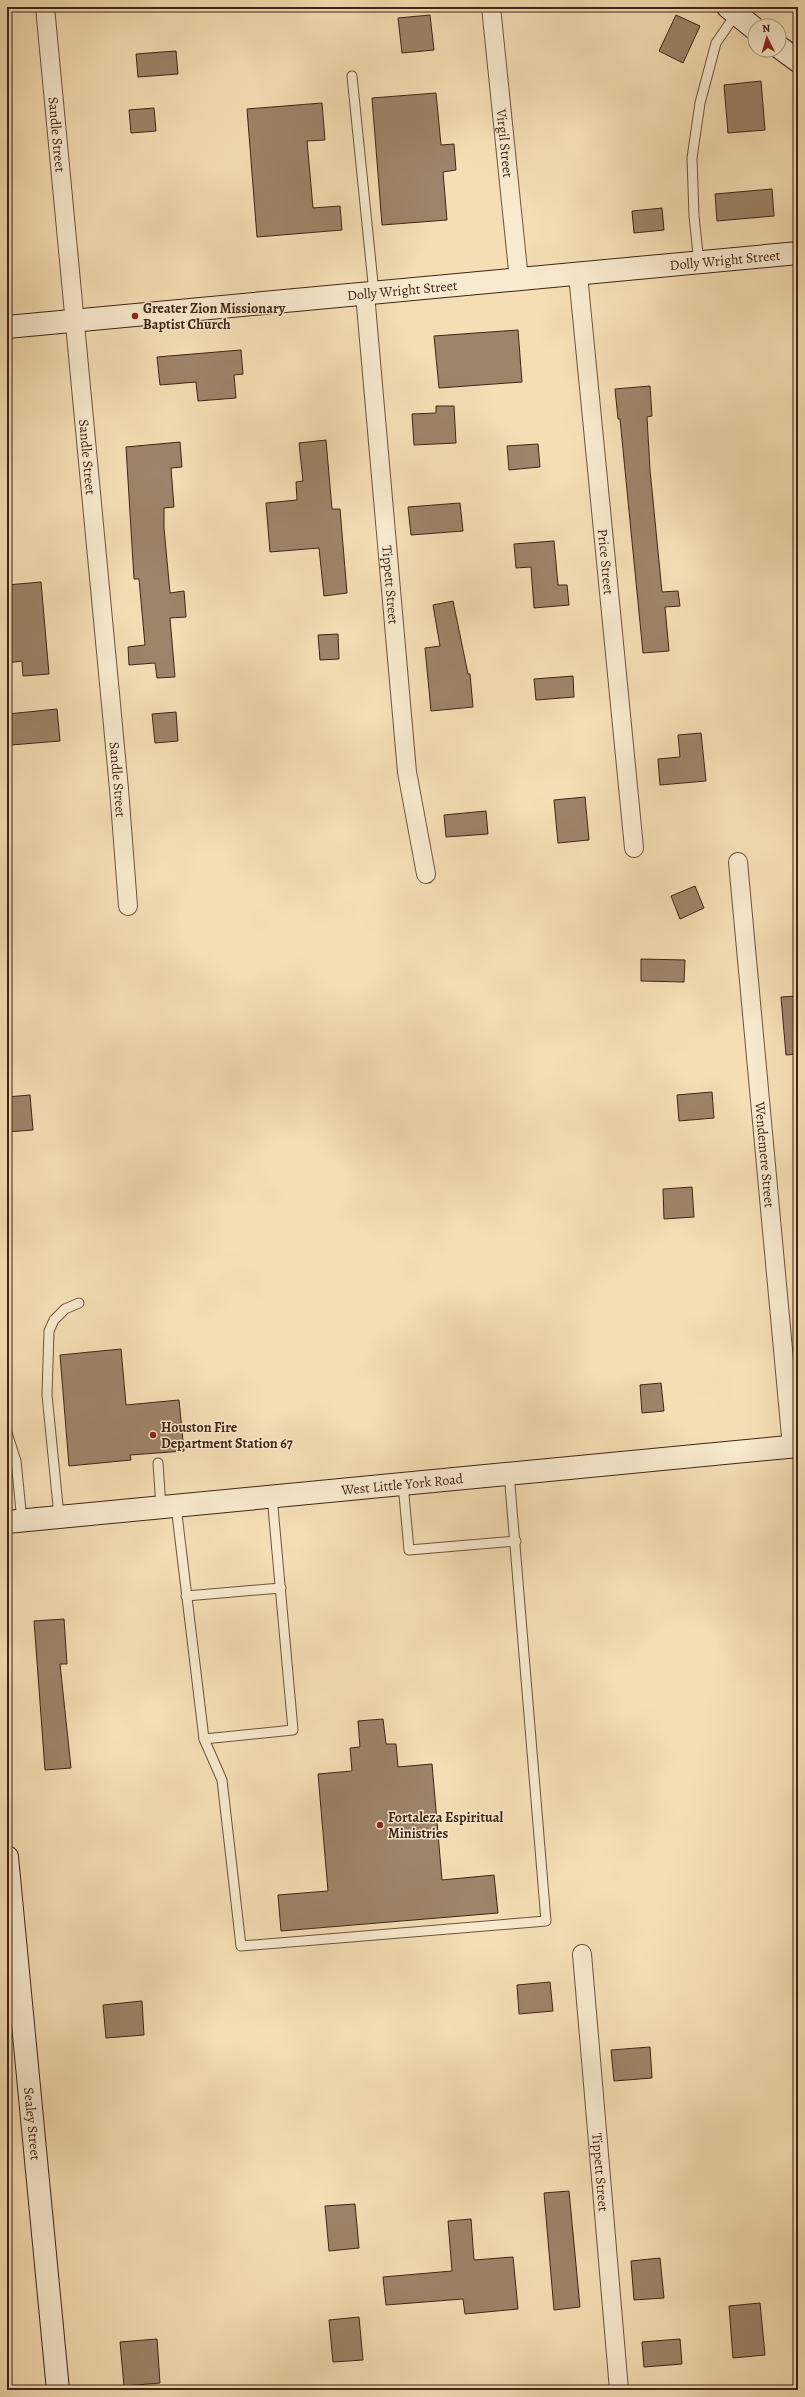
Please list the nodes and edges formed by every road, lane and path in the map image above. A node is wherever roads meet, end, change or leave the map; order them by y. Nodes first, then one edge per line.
1 (45, 7) edge
2 (491, 7) edge
3 (732, 10) edge
4 (747, 22) edge
5 (787, 53) edge
6 (798, 61) edge
7 (352, 76) dead end
8 (798, 253) edge
9 (699, 263) junction
10 (578, 275) junction
11 (519, 280) junction
12 (369, 294) junction
13 (74, 320) junction
14 (7, 327) edge
15 (634, 848) dead end
16 (738, 862) dead end
17 (426, 874) dead end
18 (128, 906) dead end
19 (79, 1303) dead end
20 (7, 1433) edge
21 (795, 1446) edge
22 (158, 1463) dead end
23 (509, 1473) junction
24 (403, 1483) junction
25 (272, 1496) junction
26 (168, 1506) junction
27 (59, 1516) junction
28 (15, 1521) edge
29 (516, 1541) junction
30 (281, 1588) junction
31 (186, 1596) junction
32 (204, 1739) junction
33 (7, 1857) edge
34 (582, 1954) dead end
35 (58, 2390) edge
36 (619, 2390) edge

1 - 13 street, Sandle Street
2 - 11 street, Virgil Street
3 - 4 street
3 - 9 lane
5 - 6 street
7 - 12 lane
8 - 9 street, Dolly Wright Street
9 - 10 street, Dolly Wright Street
10 - 11 street, Dolly Wright Street
10 - 15 street, Price Street
11 - 12 street, Dolly Wright Street
12 - 13 street, Dolly Wright Street
12 - 17 street, Tippett Street
13 - 14 street, Dolly Wright Street
13 - 18 street, Sandle Street
16 - 21 street, Wendemere Street
19 - 27 lane
20 - 28 lane
21 - 23 street, West Little York Road
22 - 26 lane
23 - 24 street, West Little York Road
23 - 29 lane
24 - 25 street, West Little York Road
24 - 29 lane
25 - 26 street, West Little York Road
25 - 30 lane
26 - 27 street, West Little York Road
26 - 31 lane
27 - 28 street, West Little York Road
29 - 32 lane
30 - 31 lane
30 - 32 lane
31 - 32 lane
33 - 35 street, Sealey Street
34 - 36 street, Tippett Street

